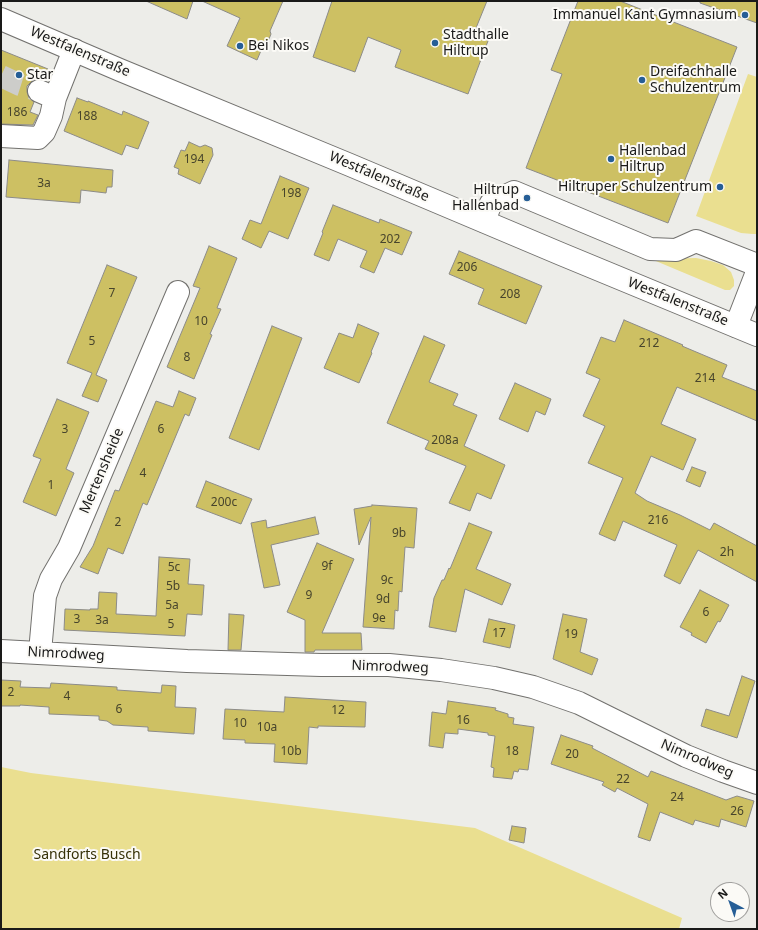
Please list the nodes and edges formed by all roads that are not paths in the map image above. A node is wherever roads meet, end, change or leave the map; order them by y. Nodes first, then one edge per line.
1 (1, 19) edge
2 (74, 50) junction
3 (1, 136) edge
4 (484, 221) junction
5 (757, 265) edge
6 (757, 272) edge
7 (178, 292) dead end
8 (736, 326) junction
9 (757, 334) edge
10 (1, 651) edge
11 (40, 652) junction
12 (757, 783) edge

1 - 2 street, Westfalenstraße
2 - 3 street
2 - 4 street, Westfalenstraße
4 - 5 street
4 - 8 street, Westfalenstraße
6 - 8 street
7 - 11 street, Mertensheide
8 - 9 street, Westfalenstraße
10 - 11 street, Nimrodweg
11 - 12 street, Nimrodweg

